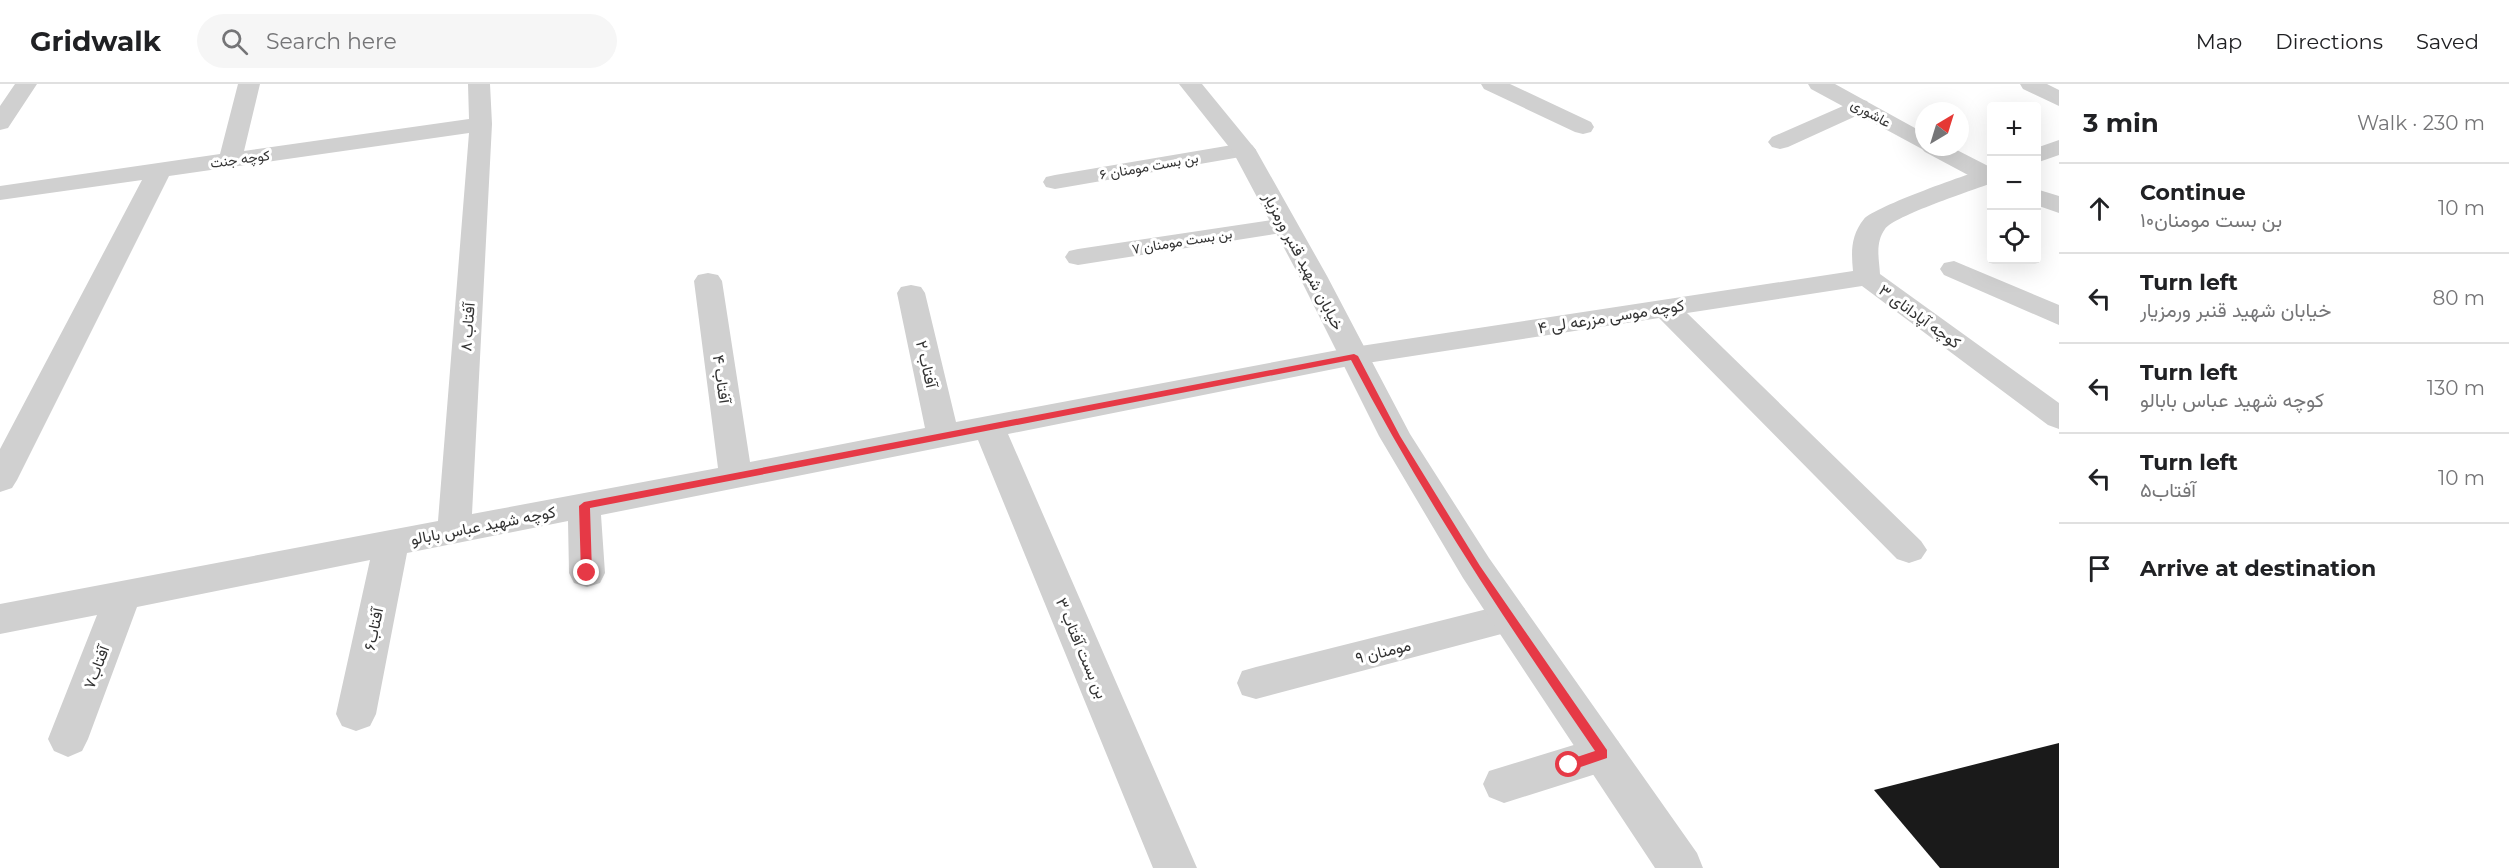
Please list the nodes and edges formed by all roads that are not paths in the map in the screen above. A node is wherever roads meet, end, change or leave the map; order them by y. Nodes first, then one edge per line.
1 (26, 84) edge
2 (249, 84) edge
3 (479, 84) edge
4 (1190, 84) edge
5 (1492, 84) edge
6 (1818, 84) edge
7 (2031, 84) edge
8 (2059, 99) edge
9 (1859, 106) junction
10 (0, 123) edge
11 (481, 124) junction
12 (1583, 127) dead end
13 (1915, 137) edge
14 (1780, 142) dead end
15 (2059, 147) edge
16 (1244, 150) junction
17 (2041, 154) edge
18 (1951, 156) edge
19 (230, 161) junction
20 (159, 171) junction
21 (1987, 174) edge
22 (1987, 177) edge
23 (1054, 182) dead end
24 (0, 193) edge
25 (2041, 198) edge
26 (2059, 205) edge
27 (1286, 226) junction
28 (1078, 257) dead end
29 (1954, 269) dead end
30 (1867, 277) junction
31 (708, 281) dead end
32 (911, 293) dead end
33 (1665, 308) junction
34 (2059, 316) edge
35 (1354, 356) junction
36 (2059, 418) edge
37 (989, 427) junction
38 (943, 436) junction
39 (736, 476) junction
40 (0, 480) edge
41 (584, 506) junction
42 (454, 531) junction
43 (391, 543) junction
44 (1909, 550) dead end
45 (587, 573) dead end
46 (123, 595) junction
47 (1511, 618) junction
48 (0, 619) edge
49 (1256, 683) dead end
50 (356, 714) dead end
51 (68, 739) dead end
52 (1603, 754) junction
53 (1504, 784) dead end
54 (1175, 868) edge
55 (1681, 868) edge

1 - 10 street
2 - 19 street
3 - 11 street, آفتاب ۸
4 - 16 street, خیابان شهید قنبر ورمزیار
5 - 12 street
6 - 9 street, عاشوری
7 - 8 street
9 - 13 street, عاشوری
9 - 14 street
11 - 19 street, کوچه جنت
11 - 42 street, آفتاب ۸
15 - 17 street
16 - 23 street, ۶ بن بست مومنان
16 - 27 street, خیابان شهید قنبر ورمزیار
18 - 21 street
19 - 20 street, کوچه جنت
20 - 24 street, کوچه جنت
20 - 40 street
22 - 30 street, کوچه آپادانای ۳
25 - 26 street
27 - 28 street, ۷ بن بست مومنان
27 - 35 street, خیابان شهید قنبر ورمزیار
29 - 34 street
30 - 33 street, ۴ کوچه موسی مزرعه لی
30 - 36 street, کوچه آپادانای ۳
31 - 39 street, آفتاب ۴
32 - 38 street, آفتاب ۲
33 - 35 street, ۴ کوچه موسی مزرعه لی
33 - 44 street
35 - 37 street, کوچه شهید عباس بابالو
35 - 47 street, خیابان شهید قنبر ورمزیار
37 - 38 street, کوچه شهید عباس بابالو
37 - 54 street, بن بست آفتاب ۳
38 - 39 street, کوچه شهید عباس بابالو
39 - 41 street, کوچه شهید عباس بابالو
41 - 42 street, کوچه شهید عباس بابالو
41 - 45 street
42 - 43 street, کوچه شهید عباس بابالو
43 - 46 street, کوچه شهید عباس بابالو
43 - 50 street, آفتاب۶
46 - 48 street, کوچه شهید عباس بابالو
46 - 51 street, آفتاب۷
47 - 49 street, مومنان ۹
47 - 52 street, خیابان شهید قنبر ورمزیار
52 - 53 street
52 - 55 street, خیابان شهید قنبر ورمزیار

